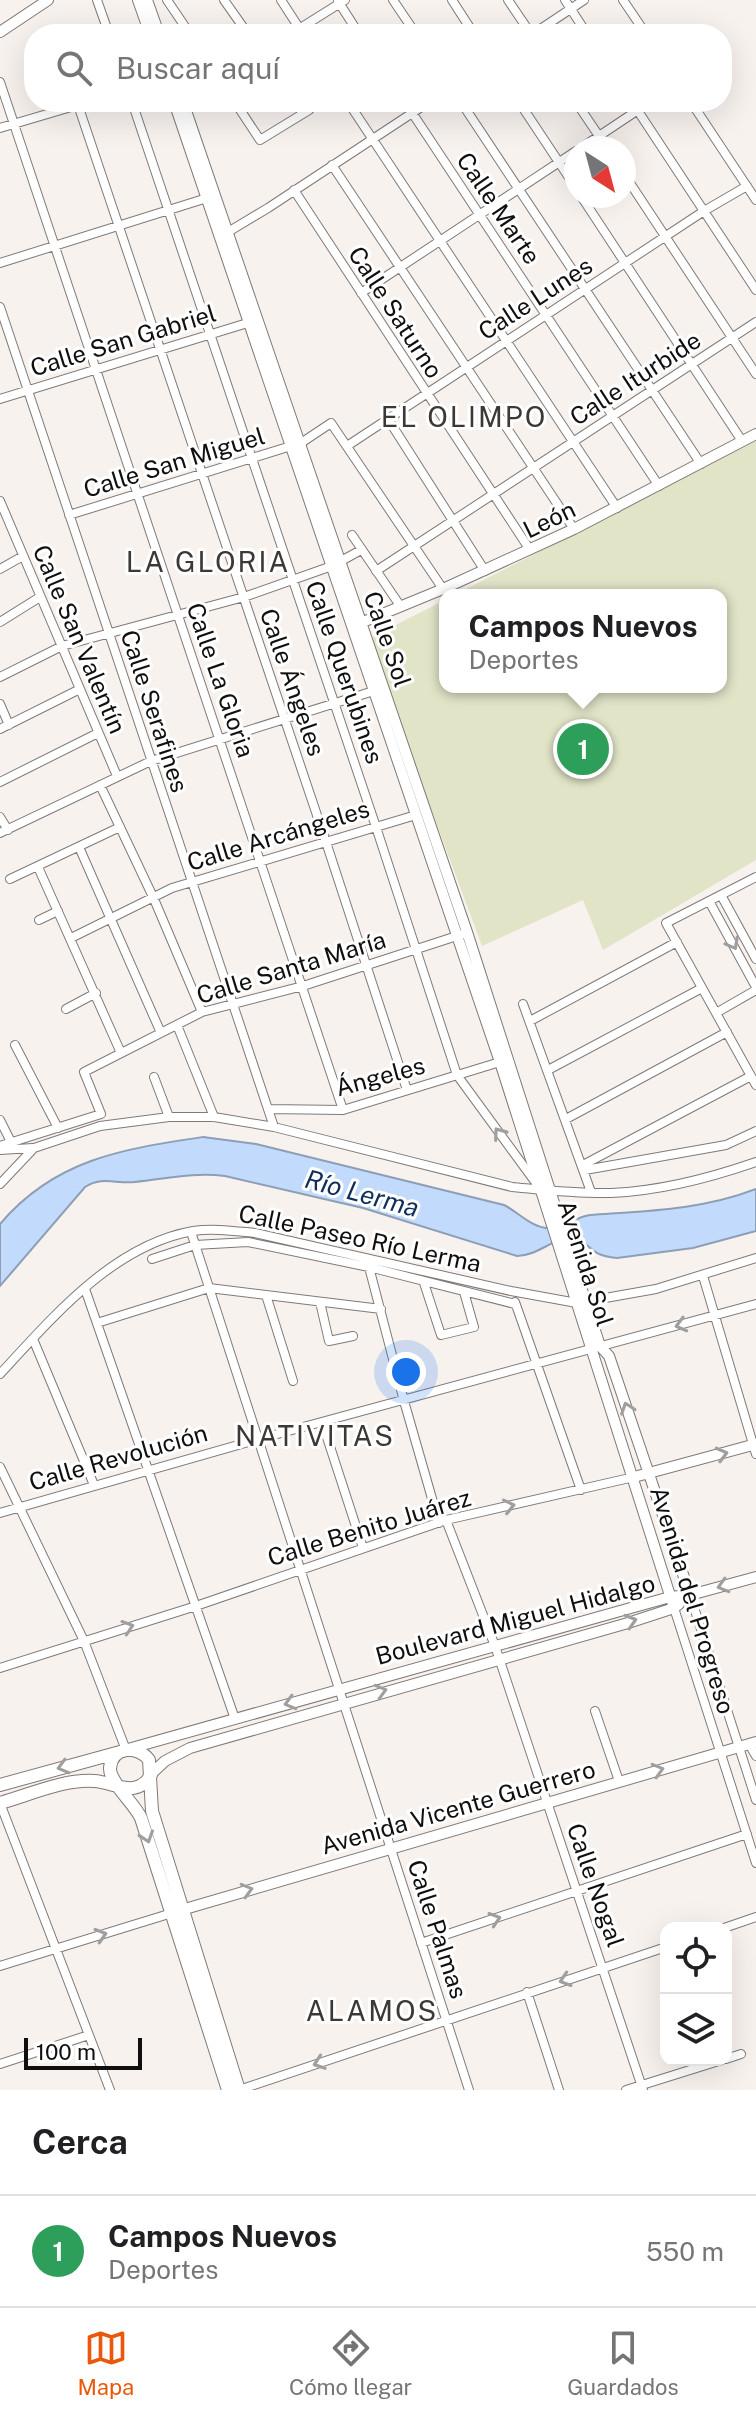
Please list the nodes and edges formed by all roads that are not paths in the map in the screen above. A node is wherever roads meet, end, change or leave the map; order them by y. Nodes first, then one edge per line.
1 (48, 0) edge
2 (97, 0) edge
3 (138, 0) edge
4 (147, 0) edge
5 (167, 0) edge
6 (224, 0) edge
7 (281, 0) edge
8 (393, 0) edge
9 (452, 0) edge
10 (508, 0) edge
11 (565, 0) edge
12 (584, 0) edge
13 (623, 0) edge
14 (340, 1) edge
15 (571, 9) junction
16 (105, 24) edge
17 (146, 24) edge
18 (155, 24) edge
19 (183, 24) edge
20 (241, 24) edge
21 (294, 24) edge
22 (309, 24) edge
23 (353, 24) edge
24 (409, 24) edge
25 (468, 24) edge
26 (525, 24) edge
27 (548, 24) edge
28 (581, 24) edge
29 (639, 24) edge
30 (0, 32) edge
31 (0, 82) edge
32 (54, 112) edge
33 (80, 112) edge
34 (135, 112) edge
35 (177, 112) edge
36 (186, 112) edge
37 (242, 112) edge
38 (306, 112) edge
39 (354, 112) edge
40 (468, 112) edge
41 (526, 112) edge
42 (583, 112) edge
43 (628, 112) edge
44 (639, 112) edge
45 (698, 112) edge
46 (412, 113) joint
47 (14, 124) junction
48 (0, 128) edge
49 (599, 136) joint
50 (372, 139) junction
51 (564, 159) edge
52 (559, 162) junction
53 (332, 165) junction
54 (564, 170) edge
55 (747, 186) junction
56 (518, 189) junction
57 (294, 190) junction
58 (636, 192) edge
59 (207, 198) junction
60 (756, 200) edge
61 (589, 208) edge
62 (169, 211) junction
63 (704, 211) junction
64 (479, 215) junction
65 (119, 227) junction
66 (228, 232) junction
67 (665, 236) junction
68 (440, 241) junction
69 (55, 247) junction
70 (0, 263) edge
71 (625, 263) junction
72 (400, 268) junction
73 (584, 290) junction
74 (756, 290) edge
75 (361, 293) junction
76 (0, 307) edge
77 (546, 315) junction
78 (254, 321) junction
79 (756, 322) edge
80 (210, 335) junction
81 (733, 338) junction
82 (506, 341) junction
83 (160, 350) junction
84 (692, 364) junction
85 (466, 367) junction
86 (96, 370) junction
87 (756, 374) edge
88 (28, 391) junction
89 (651, 391) junction
90 (425, 394) junction
91 (0, 399) edge
92 (613, 417) junction
93 (388, 419) junction
94 (756, 434) edge
95 (742, 441) junction
96 (573, 443) junction
97 (296, 445) junction
98 (347, 446) junction
99 (252, 458) junction
100 (701, 464) junction
101 (534, 468) junction
102 (202, 474) junction
103 (659, 486) junction
104 (137, 494) junction
105 (492, 495) junction
106 (0, 501) edge
107 (617, 508) junction
108 (69, 515) junction
109 (3, 519) edge
110 (453, 521) junction
111 (574, 529) junction
112 (352, 535) dead end
113 (415, 546) junction
114 (361, 550) junction
115 (530, 550) junction
116 (23, 556) junction
117 (336, 564) junction
118 (0, 569) edge
119 (376, 571) junction
120 (485, 571) junction
121 (293, 580) junction
122 (443, 589) joint
123 (439, 591) edge
124 (40, 597) junction
125 (244, 597) junction
126 (401, 607) junction
127 (178, 616) junction
128 (0, 622) edge
129 (357, 625) junction
130 (109, 635) junction
131 (62, 646) junction
132 (0, 677) edge
133 (80, 689) junction
134 (379, 690) junction
135 (0, 704) edge
136 (335, 704) junction
137 (285, 720) junction
138 (9, 725) junction
139 (0, 729) edge
140 (98, 733) junction
141 (220, 740) junction
142 (151, 761) junction
143 (117, 776) junction
144 (0, 782) edge
145 (100, 785) junction
146 (416, 815) junction
147 (0, 817) edge
148 (120, 827) junction
149 (376, 827) junction
150 (4, 831) edge
151 (326, 842) junction
152 (79, 847) junction
153 (261, 862) junction
154 (38, 867) junction
155 (756, 877) edge
156 (10, 879) dead end
157 (192, 884) junction
158 (721, 895) junction
159 (154, 899) junction
160 (709, 901) junction
161 (58, 911) junction
162 (110, 919) junction
163 (39, 920) dead end
164 (462, 934) junction
165 (71, 938) junction
166 (677, 942) junction
167 (417, 949) junction
168 (756, 959) edge
169 (366, 965) junction
170 (303, 986) junction
171 (702, 988) junction
172 (756, 988) edge
173 (96, 993) junction
174 (523, 1004) dead end
175 (232, 1005) junction
176 (66, 1009) dead end
177 (202, 1012) junction
178 (716, 1013) junction
179 (530, 1021) junction
180 (177, 1025) junction
181 (727, 1032) junction
182 (161, 1033) junction
183 (15, 1045) dead end
184 (121, 1053) junction
185 (500, 1062) junction
186 (548, 1070) junction
187 (457, 1075) junction
188 (154, 1077) dead end
189 (754, 1081) edge
190 (407, 1090) junction
191 (268, 1109) junction
192 (343, 1110) junction
193 (169, 1117) junction
194 (214, 1117) junction
195 (566, 1119) junction
196 (0, 1120) edge
197 (274, 1127) junction
198 (58, 1128) junction
199 (756, 1131) edge
200 (11, 1142) junction
201 (0, 1148) edge
202 (34, 1148) junction
203 (756, 1162) edge
204 (584, 1167) junction
205 (0, 1184) edge
206 (591, 1192) junction
207 (547, 1195) junction
208 (191, 1232) junction
209 (195, 1245) junction
210 (756, 1258) edge
211 (152, 1259) dead end
212 (369, 1267) junction
213 (703, 1276) junction
214 (424, 1283) junction
215 (209, 1288) junction
216 (85, 1289) junction
217 (464, 1292) junction
218 (266, 1295) junction
219 (320, 1302) junction
220 (582, 1302) junction
221 (756, 1304) edge
222 (381, 1309) junction
223 (715, 1315) junction
224 (97, 1323) junction
225 (353, 1336) dead end
226 (33, 1339) junction
227 (596, 1348) junction
228 (536, 1364) junction
229 (0, 1374) edge
230 (293, 1381) dead end
231 (404, 1401) junction
232 (322, 1422) junction
233 (259, 1439) junction
234 (755, 1448) edge
235 (0, 1467) edge
236 (149, 1470) junction
237 (649, 1473) junction
238 (634, 1477) junction
239 (94, 1485) junction
240 (581, 1490) junction
241 (18, 1506) junction
242 (0, 1513) edge
243 (443, 1522) junction
244 (363, 1548) junction
245 (301, 1568) junction
246 (756, 1577) edge
247 (690, 1595) junction
248 (672, 1603) junction
249 (196, 1606) junction
250 (84, 1641) junction
251 (495, 1646) junction
252 (499, 1658) junction
253 (0, 1668) edge
254 (340, 1689) junction
255 (344, 1702) junction
256 (595, 1711) dead end
257 (235, 1719) junction
258 (185, 1733) junction
259 (748, 1744) edge
260 (190, 1748) junction
261 (126, 1750) junction
262 (720, 1752) junction
263 (756, 1756) edge
264 (151, 1774) junction
265 (619, 1781) junction
266 (0, 1785) edge
267 (120, 1788) junction
268 (756, 1800) edge
269 (0, 1803) edge
270 (547, 1803) junction
271 (747, 1834) junction
272 (391, 1848) junction
273 (756, 1863) edge
274 (577, 1892) junction
275 (178, 1911) junction
276 (756, 1917) edge
277 (732, 1925) edge
278 (421, 1943) junction
279 (56, 1949) junction
280 (660, 1949) edge
281 (0, 1966) edge
282 (602, 1968) junction
283 (527, 1992) junction
284 (446, 2019) junction
285 (89, 2035) junction
286 (741, 2054) dead end
287 (732, 2057) edge
288 (0, 2064) edge
289 (704, 2066) edge
290 (109, 2088) edge
291 (642, 2088) edge
292 (97, 2090) edge
293 (228, 2090) edge
294 (239, 2090) edge
295 (469, 2090) edge
296 (559, 2090) edge
297 (626, 2090) edge

1 - 30 street
2 - 16 street
3 - 17 street
4 - 18 street
5 - 19 street
6 - 20 street
7 - 21 street
8 - 24 street
9 - 25 street
10 - 26 street
11 - 15 street
12 - 15 street
13 - 29 street
14 - 22 street
14 - 23 street
15 - 27 street
15 - 28 street
31 - 47 street, Calle La Gloria
32 - 47 street
33 - 65 street, Calle Ángeles
34 - 62 street, Calle Querubines
35 - 59 street, Calle Sol
36 - 66 street, Calle Sol
37 - 38 street
39 - 50 street
40 - 56 street
41 - 52 street
42 - 49 street
43 - 49 street
44 - 63 street
45 - 55 street
46 - 50 street
46 - 64 street, Calle Marte
47 - 48 street
47 - 69 street, Calle La Gloria
50 - 53 street
50 - 68 street
51 - 52 street
52 - 54 street
52 - 56 street
53 - 57 street
53 - 72 street
55 - 60 street
55 - 63 street, Calle Lunes
56 - 64 street
56 - 73 street
57 - 66 street
57 - 75 street, Calle Saturno
58 - 67 street
59 - 62 street
59 - 78 street, Calle Sol
61 - 71 street
62 - 65 street
62 - 80 street, Calle Querubines
63 - 67 street, Calle Lunes
63 - 74 street
64 - 68 street
64 - 77 street, Calle Marte
65 - 69 street
65 - 83 street, Calle Ángeles
66 - 78 street, Calle Sol
67 - 71 street, Calle Lunes
67 - 81 street
68 - 72 street
68 - 82 street
69 - 70 street
69 - 86 street, Calle La Gloria
71 - 73 street, Calle Lunes
71 - 84 street
72 - 75 street
72 - 85 street
73 - 77 street, Calle Lunes
73 - 89 street
75 - 90 street, Calle Saturno
76 - 88 street, Calle Serafines
77 - 82 street, Calle Lunes
77 - 92 street, Calle Marte
78 - 80 street, Calle San Gabriel
78 - 97 street, Calle Sol
79 - 81 street, Calle Iturbide
80 - 83 street, Calle San Gabriel
80 - 99 street, Calle Querubines
81 - 84 street, Calle Iturbide
81 - 87 street
82 - 85 street, Calle Lunes
82 - 96 street
83 - 86 street, Calle San Gabriel
83 - 102 street, Calle Ángeles
84 - 89 street, Calle Iturbide
84 - 95 street
85 - 90 street, Calle Lunes
85 - 101 street
86 - 88 street, Calle San Gabriel
86 - 104 street, Calle La Gloria
88 - 91 street, Calle San Gabriel
88 - 108 street, Calle Serafines
89 - 92 street, Calle Iturbide
89 - 100 street
90 - 93 street, Calle Lunes
90 - 105 street, Calle Saturno
92 - 96 street, Calle Iturbide
92 - 103 street, Calle Marte
93 - 98 street, Calle Lunes
93 - 110 street
94 - 95 street, León
95 - 100 street, León
96 - 101 street, Calle Iturbide
96 - 107 street
97 - 98 street, Calle San Miguel
97 - 99 street, Calle San Miguel
97 - 117 street, Calle Sol
98 - 113 street
99 - 102 street, Calle San Miguel
99 - 121 street, Calle Querubines
100 - 103 street, León
101 - 105 street, Calle Iturbide
101 - 111 street
102 - 104 street, Calle San Miguel
102 - 125 street, Calle Ángeles
103 - 107 street, León
104 - 108 street, Calle San Miguel
104 - 127 street, Calle La Gloria
105 - 110 street, Calle Iturbide
105 - 115 street, Calle Saturno
106 - 109 street, Calle San Valentín
107 - 111 street, León
108 - 130 street, Calle Serafines
109 - 116 street, Calle San Valentín
110 - 113 street, Calle Iturbide
110 - 120 street
111 - 115 street, León
112 - 114 street
113 - 119 street, Calle Iturbide
113 - 122 street
114 - 117 street
114 - 119 street
115 - 120 street, León
116 - 118 street
116 - 124 street, Calle San Valentín
117 - 121 street
117 - 129 street, Calle Sol
119 - 126 street
120 - 122 street, León
121 - 125 street
121 - 136 street, Calle Querubines
123 - 126 street, León
124 - 128 street
124 - 131 street, Calle San Valentín
125 - 127 street
125 - 137 street, Calle Ángeles
126 - 129 street, León
127 - 130 street
127 - 141 street, Calle La Gloria
129 - 134 street, Calle Sol
130 - 131 street
130 - 142 street, Calle Serafines
131 - 132 street
131 - 133 street, Calle San Valentín
133 - 138 street
133 - 140 street, Calle San Valentín
134 - 136 street
134 - 146 street, Calle Sol
134 - 164 street, Calle Sol
135 - 138 street
136 - 137 street
136 - 149 street, Calle Querubines
137 - 141 street
137 - 151 street, Calle Ángeles
138 - 139 street
140 - 143 street, Calle San Valentín
140 - 144 street
141 - 142 street
141 - 153 street, Calle La Gloria
142 - 143 street
142 - 157 street, Calle Serafines
143 - 145 street
145 - 148 street
145 - 150 street
146 - 149 street, Calle Arcángeles
146 - 164 street, Calle Sol
147 - 150 street
148 - 152 street
148 - 159 street
149 - 151 street, Calle Arcángeles
149 - 167 street, Calle Querubines
151 - 153 street, Calle Arcángeles
151 - 169 street, Calle Ángeles
152 - 154 street
152 - 162 street
153 - 157 street, Calle Arcángeles
153 - 170 street, Calle La Gloria
154 - 156 street
154 - 161 street
155 - 158 street
157 - 159 street, Calle Arcángeles
157 - 175 street, Calle Serafines
158 - 160 street
158 - 168 street
159 - 162 street, Calle Arcángeles
159 - 177 street
160 - 166 street
160 -> 172 street
161 - 163 street
161 - 165 street
162 - 165 street, Calle Arcángeles
162 - 182 street
164 - 167 street, Calle Santa María
164 - 185 street, Calle Sol
164 - 207 street, Calle Sol
165 - 173 street
166 - 171 street
166 - 179 street
167 - 169 street, Calle Santa María
167 - 187 street, Calle Querubines
169 - 170 street, Calle Santa María
169 - 190 street, Calle Ángeles
170 - 175 street, Calle Santa María
170 - 192 street, Calle La Gloria
171 - 178 street
171 - 186 street
172 - 178 street
173 - 176 street
173 - 184 street
174 - 179 street
175 - 177 street, Calle Santa María
175 - 191 street, Calle Serafines
177 - 180 street, Calle Santa María
178 - 181 street
179 - 186 street
180 - 182 street, Calle Santa María
180 - 194 street
181 - 189 street
181 - 195 street
182 - 184 street, Calle Santa María
183 - 198 street
184 - 198 street, Calle Santa María
185 - 187 street, Ángeles
185 - 207 street, Calle Sol
186 - 195 street
187 - 190 street, Ángeles
207 -> 187 street, Calle Querubines
188 - 193 street
189 - 204 street
190 - 192 street, Ángeles
191 - 192 street, Ángeles
191 - 197 street, Calle Serafines
193 - 194 street
193 - 202 street
194 - 197 street
195 - 204 street
196 - 200 street
197 - 207 street
198 - 200 street
199 - 204 street
200 - 201 street
201 - 202 street
202 - 205 street
203 - 206 street
204 - 206 street
206 - 207 street
207 - 220 street, Avenida Sol
208 - 209 street, Calle Palmas
208 - 216 street, Calle Paseo Río Lerma
208 - 220 street, Calle Paseo Río Lerma
209 - 211 street
209 - 212 street
209 - 215 street, Calle Palmas
210 - 213 street, Calle Paseo Río Lerma
212 - 214 street
212 - 222 street, Calle Nogal
213 - 220 street, Calle Paseo Río Lerma
213 - 223 street
214 - 217 street
214 - 217 street
215 - 218 street
215 - 224 street
215 - 233 street, Calle Palmas
216 - 224 street
216 - 226 street, Calle Paseo Río Lerma
217 - 228 street
218 - 219 street
218 - 230 street
219 - 222 street
219 - 225 street
220 - 227 street, Avenida Sol
221 - 223 street, Calle Revolución
222 - 231 street, Calle Nogal
223 -> 227 street, Calle Revolución
223 - 234 street
224 - 236 street
226 - 229 street, Calle Paseo Río Lerma
226 - 239 street
227 - 228 street, Calle Revolución
237 -> 227 street, Avenida del Progreso
227 - 238 street, Avenida del Progreso
228 - 231 street, Calle Revolución
228 - 240 street
231 - 232 street, Calle Revolución
231 - 243 street, Calle Nogal
232 - 233 street, Calle Revolución
232 - 244 street
233 - 236 street, Calle Revolución
233 - 245 street, Calle Palmas
237 -> 234 street, Calle Benito Juárez
235 - 241 street
236 - 239 street, Calle Revolución
236 - 249 street
237 - 238 street, Calle Benito Juárez
237 - 247 street, Avenida del Progreso
238 - 240 street, Calle Benito Juárez
238 - 248 street, Avenida del Progreso
239 - 241 street, Calle Revolución
243 -> 240 street, Calle Benito Juárez
241 - 242 street, Calle Revolución
241 - 250 street
243 - 244 street, Calle Benito Juárez
243 - 251 street, Calle Nogal
244 - 245 street, Calle Benito Juárez
245 - 249 street, Calle Benito Juárez
245 - 254 street, Calle Palmas
246 -> 247 street, Boulevard Miguel Hidalgo
247 - 248 street, Boulevard Miguel Hidalgo
247 - 259 street, Avenida del Progreso
248 - 251 street, Boulevard Miguel Hidalgo
252 -> 248 street, Boulevard Miguel Hidalgo
248 - 262 street, Avenida del Progreso
250 -> 249 street, Calle Benito Juárez
249 - 257 street
250 - 253 street, Calle Benito Juárez
250 - 261 street
251 - 252 street, Calle Nogal
251 - 254 street, Boulevard Miguel Hidalgo
255 -> 252 street, Boulevard Miguel Hidalgo
252 - 270 street, Calle Nogal
254 - 255 street, Calle Palmas
254 -> 257 street, Boulevard Miguel Hidalgo
255 - 260 street, Boulevard Miguel Hidalgo
255 - 272 street, Calle Palmas
256 - 265 street
257 - 258 street, Boulevard Miguel Hidalgo
258 - 260 street
258 - 261 street, Boulevard Miguel Hidalgo
259 - 262 street, Avenida Vicente Guerrero
259 - 263 street
259 - 268 street, Avenida del Progreso
260 - 264 street, Boulevard Miguel Hidalgo
261 - 264 main road
261 -> 266 main road
261 - 267 main road
265 -> 262 street, Avenida Vicente Guerrero
262 - 271 street, Avenida del Progreso
264 - 267 main road
264 - 275 main road
265 - 270 street, Avenida Vicente Guerrero
267 - 269 main road
267 -> 275 main road
269 - 279 street
270 - 272 street, Avenida Vicente Guerrero
270 - 274 street, Calle Nogal
271 - 273 street, Avenida del Progreso
271 - 274 street
275 -> 272 street, Avenida Vicente Guerrero
272 - 278 street, Calle Palmas
278 -> 274 street
274 - 282 street, Calle Nogal
279 -> 275 street
275 - 293 main road
275 - 294 main road
276 - 277 street
278 - 284 street, Calle Palmas
279 - 281 street
279 - 285 street
280 - 282 street
282 -> 283 street
282 - 291 street, Calle Nogal
283 - 284 street
283 - 296 street
284 -> 294 street
284 - 295 street, Calle Palmas
285 - 288 street
285 - 290 street
286 - 287 street
289 - 291 street
290 - 292 street
291 - 297 street

